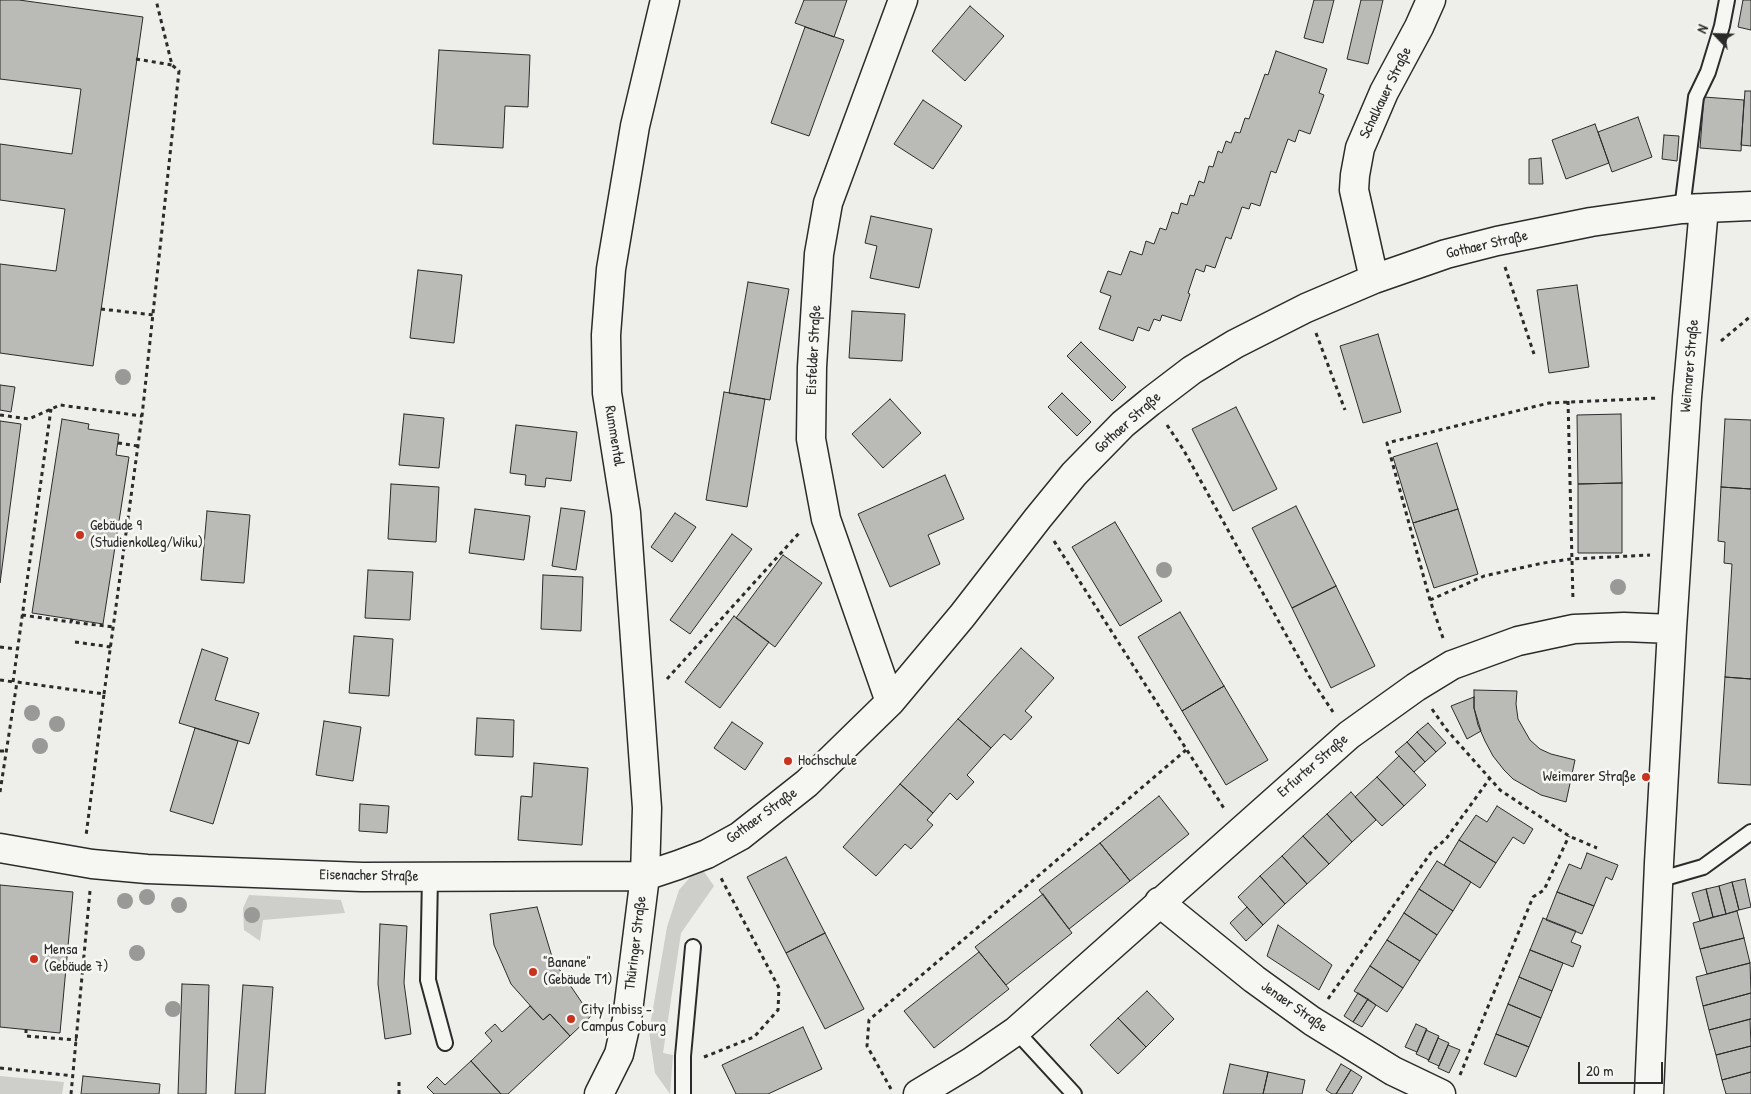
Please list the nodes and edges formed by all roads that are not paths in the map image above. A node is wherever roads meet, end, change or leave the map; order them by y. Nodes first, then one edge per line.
1 (665, 0) edge
2 (903, 0) edge
3 (1431, 0) edge
4 (1727, 0) edge
5 (1751, 206) edge
6 (1693, 209) junction
7 (1374, 279) junction
8 (1672, 630) junction
9 (890, 702) junction
10 (1751, 832) edge
11 (0, 848) edge
12 (645, 876) junction
13 (430, 877) junction
14 (1658, 880) junction
15 (1159, 902) junction
16 (692, 947) dead end
17 (1016, 1031) junction
18 (445, 1044) dead end
19 (1450, 1085) edge
20 (605, 1092) edge
21 (683, 1094) edge
22 (918, 1094) edge
23 (1074, 1094) edge
24 (1649, 1094) edge

1 - 12 street, Rummental
2 - 9 street, Eisfelder Straße
3 - 7 street, Schalkauer Straße
4 - 6 lane
5 - 6 street, Gothaer Straße
6 - 7 street, Gothaer Straße
6 - 8 street, Weimarer Straße
7 - 9 street, Gothaer Straße
8 - 14 street, Weimarer Straße
8 - 15 street, Erfurter Straße
9 - 12 street, Gothaer Straße
10 - 14 lane
11 - 13 street, Eisenacher Straße
12 - 13 street, Eisenacher Straße
12 - 20 street, Thüringer Straße
13 - 18 lane
14 - 24 street, Weimarer Straße
15 - 17 street, Erfurter Straße
15 - 19 street, Jenaer Straße
16 - 21 lane
17 - 22 street, Erfurter Straße
17 - 23 lane

